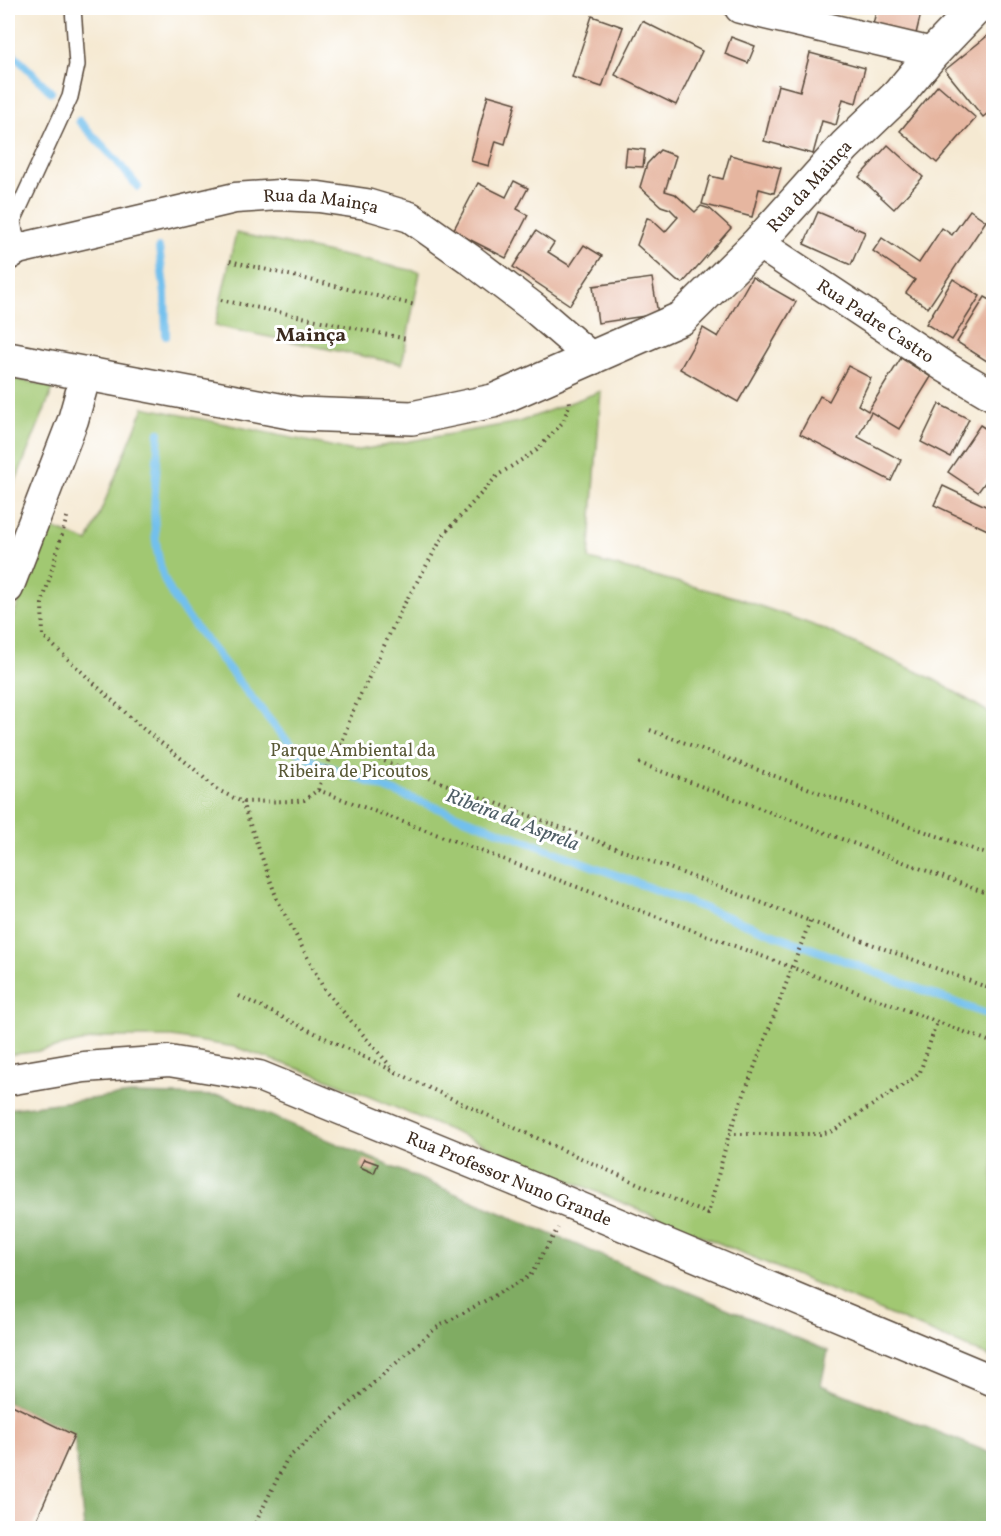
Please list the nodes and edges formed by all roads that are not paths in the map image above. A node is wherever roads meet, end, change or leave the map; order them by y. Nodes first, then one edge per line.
1 (73, 8) edge
2 (740, 8) edge
3 (976, 8) edge
4 (933, 53) junction
5 (758, 243) junction
6 (13, 252) edge
7 (8, 359) edge
8 (580, 364) junction
9 (86, 374) junction
10 (993, 396) edge
11 (8, 588) edge
12 (8, 1080) edge
13 (993, 1381) edge

1 - 6 lane
2 - 4 street
3 - 4 street, Rua da Mainça
4 - 5 street, Rua da Mainça
5 - 8 street, Rua da Mainça
5 - 10 street, Rua Padre Castro
6 - 8 street, Rua da Mainça
7 - 9 street, Rua da Mainça
8 - 9 street, Rua da Mainça
9 - 11 street
12 - 13 street, Rua Professor Nuno Grande

